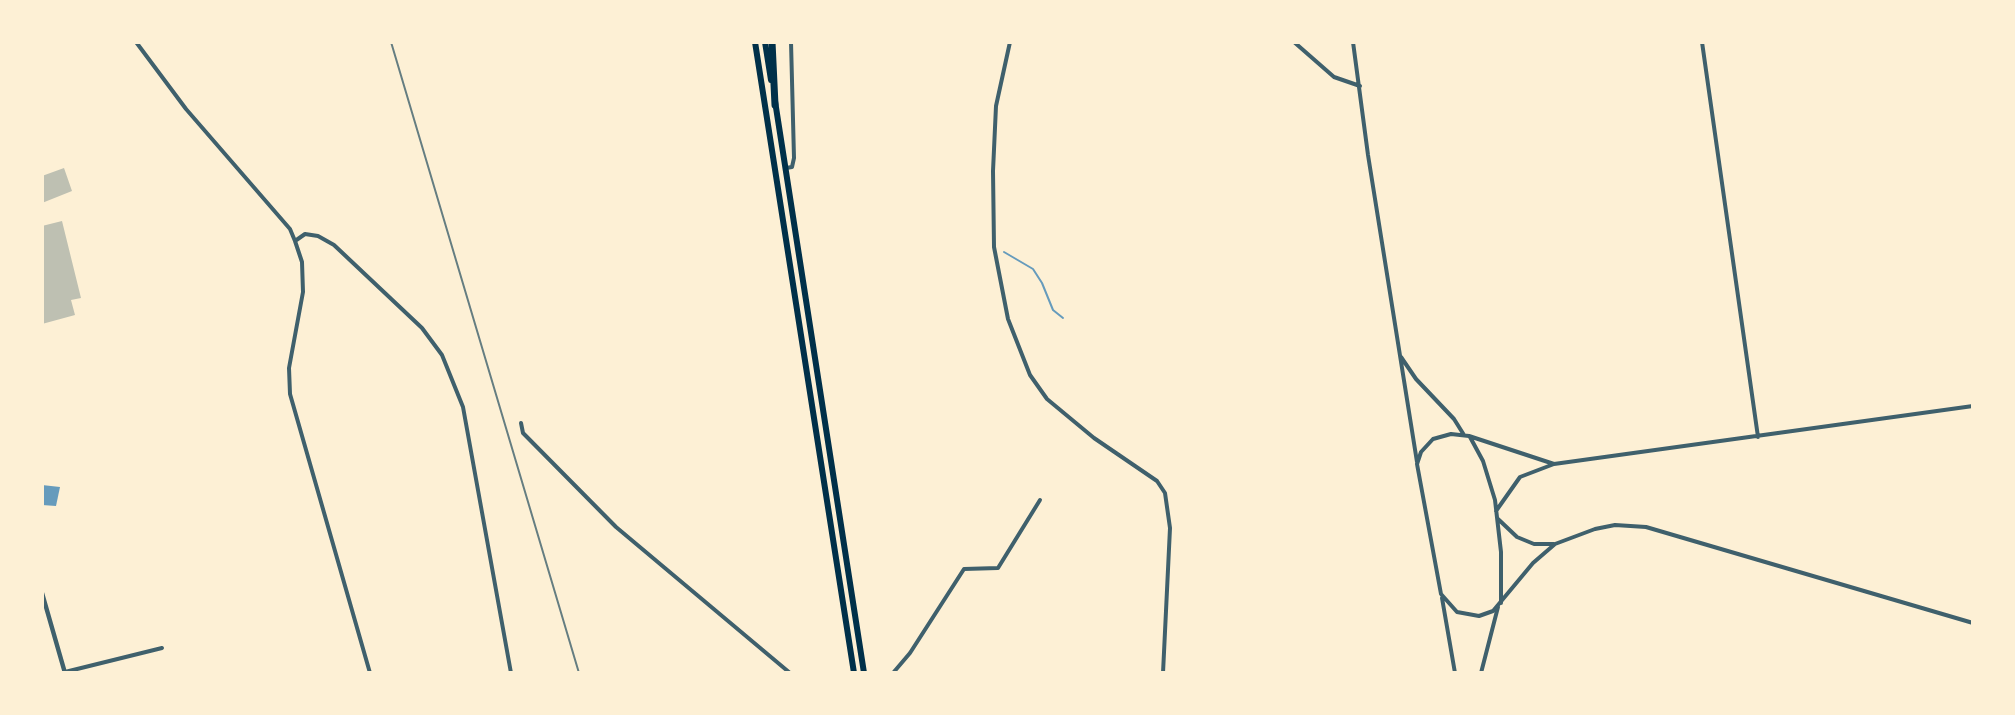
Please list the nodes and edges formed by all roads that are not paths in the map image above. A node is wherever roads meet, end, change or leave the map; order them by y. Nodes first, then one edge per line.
1 (136, 42) edge
2 (755, 42) edge
3 (765, 42) edge
4 (772, 42) edge
5 (790, 42) edge
6 (1010, 42) edge
7 (1294, 42) edge
8 (1353, 42) edge
9 (1702, 42) edge
10 (1359, 86) junction
11 (775, 105) junction
12 (785, 168) junction
13 (296, 241) junction
14 (1399, 354) junction
15 (1973, 406) edge
16 (521, 423) dead end
17 (1464, 435) junction
18 (1469, 436) junction
19 (1758, 437) junction
20 (1417, 464) junction
21 (1554, 464) junction
22 (1040, 500) dead end
23 (1497, 511) junction
24 (1497, 519) junction
25 (1556, 544) junction
26 (42, 593) edge
27 (1441, 594) junction
28 (1500, 605) junction
29 (1973, 623) edge
30 (162, 648) dead end
31 (65, 673) edge
32 (370, 673) edge
33 (511, 673) edge
34 (790, 673) edge
35 (854, 673) edge
36 (864, 673) edge
37 (893, 673) edge
38 (1163, 673) edge
39 (1455, 673) edge
40 (1481, 673) edge

1 - 13 street
2 - 35 main road
3 - 11 main road
4 - 11 highway
5 - 12 street
6 - 38 street
7 - 10 street
8 - 10 street
9 - 19 street
10 - 14 street
11 - 12 main road
12 - 36 main road
13 - 32 street
13 - 33 street
14 - 17 street
14 - 20 street
15 - 19 street
16 - 34 street
17 - 18 street
17 - 20 street
18 - 21 street
18 - 23 street
19 - 21 street
20 - 27 street
21 - 23 street
22 - 37 street
23 - 24 street
24 - 25 street
24 - 28 street
25 - 28 street
25 - 29 street
26 - 31 street
27 - 28 street
27 - 39 street
28 - 40 street
30 - 31 street

